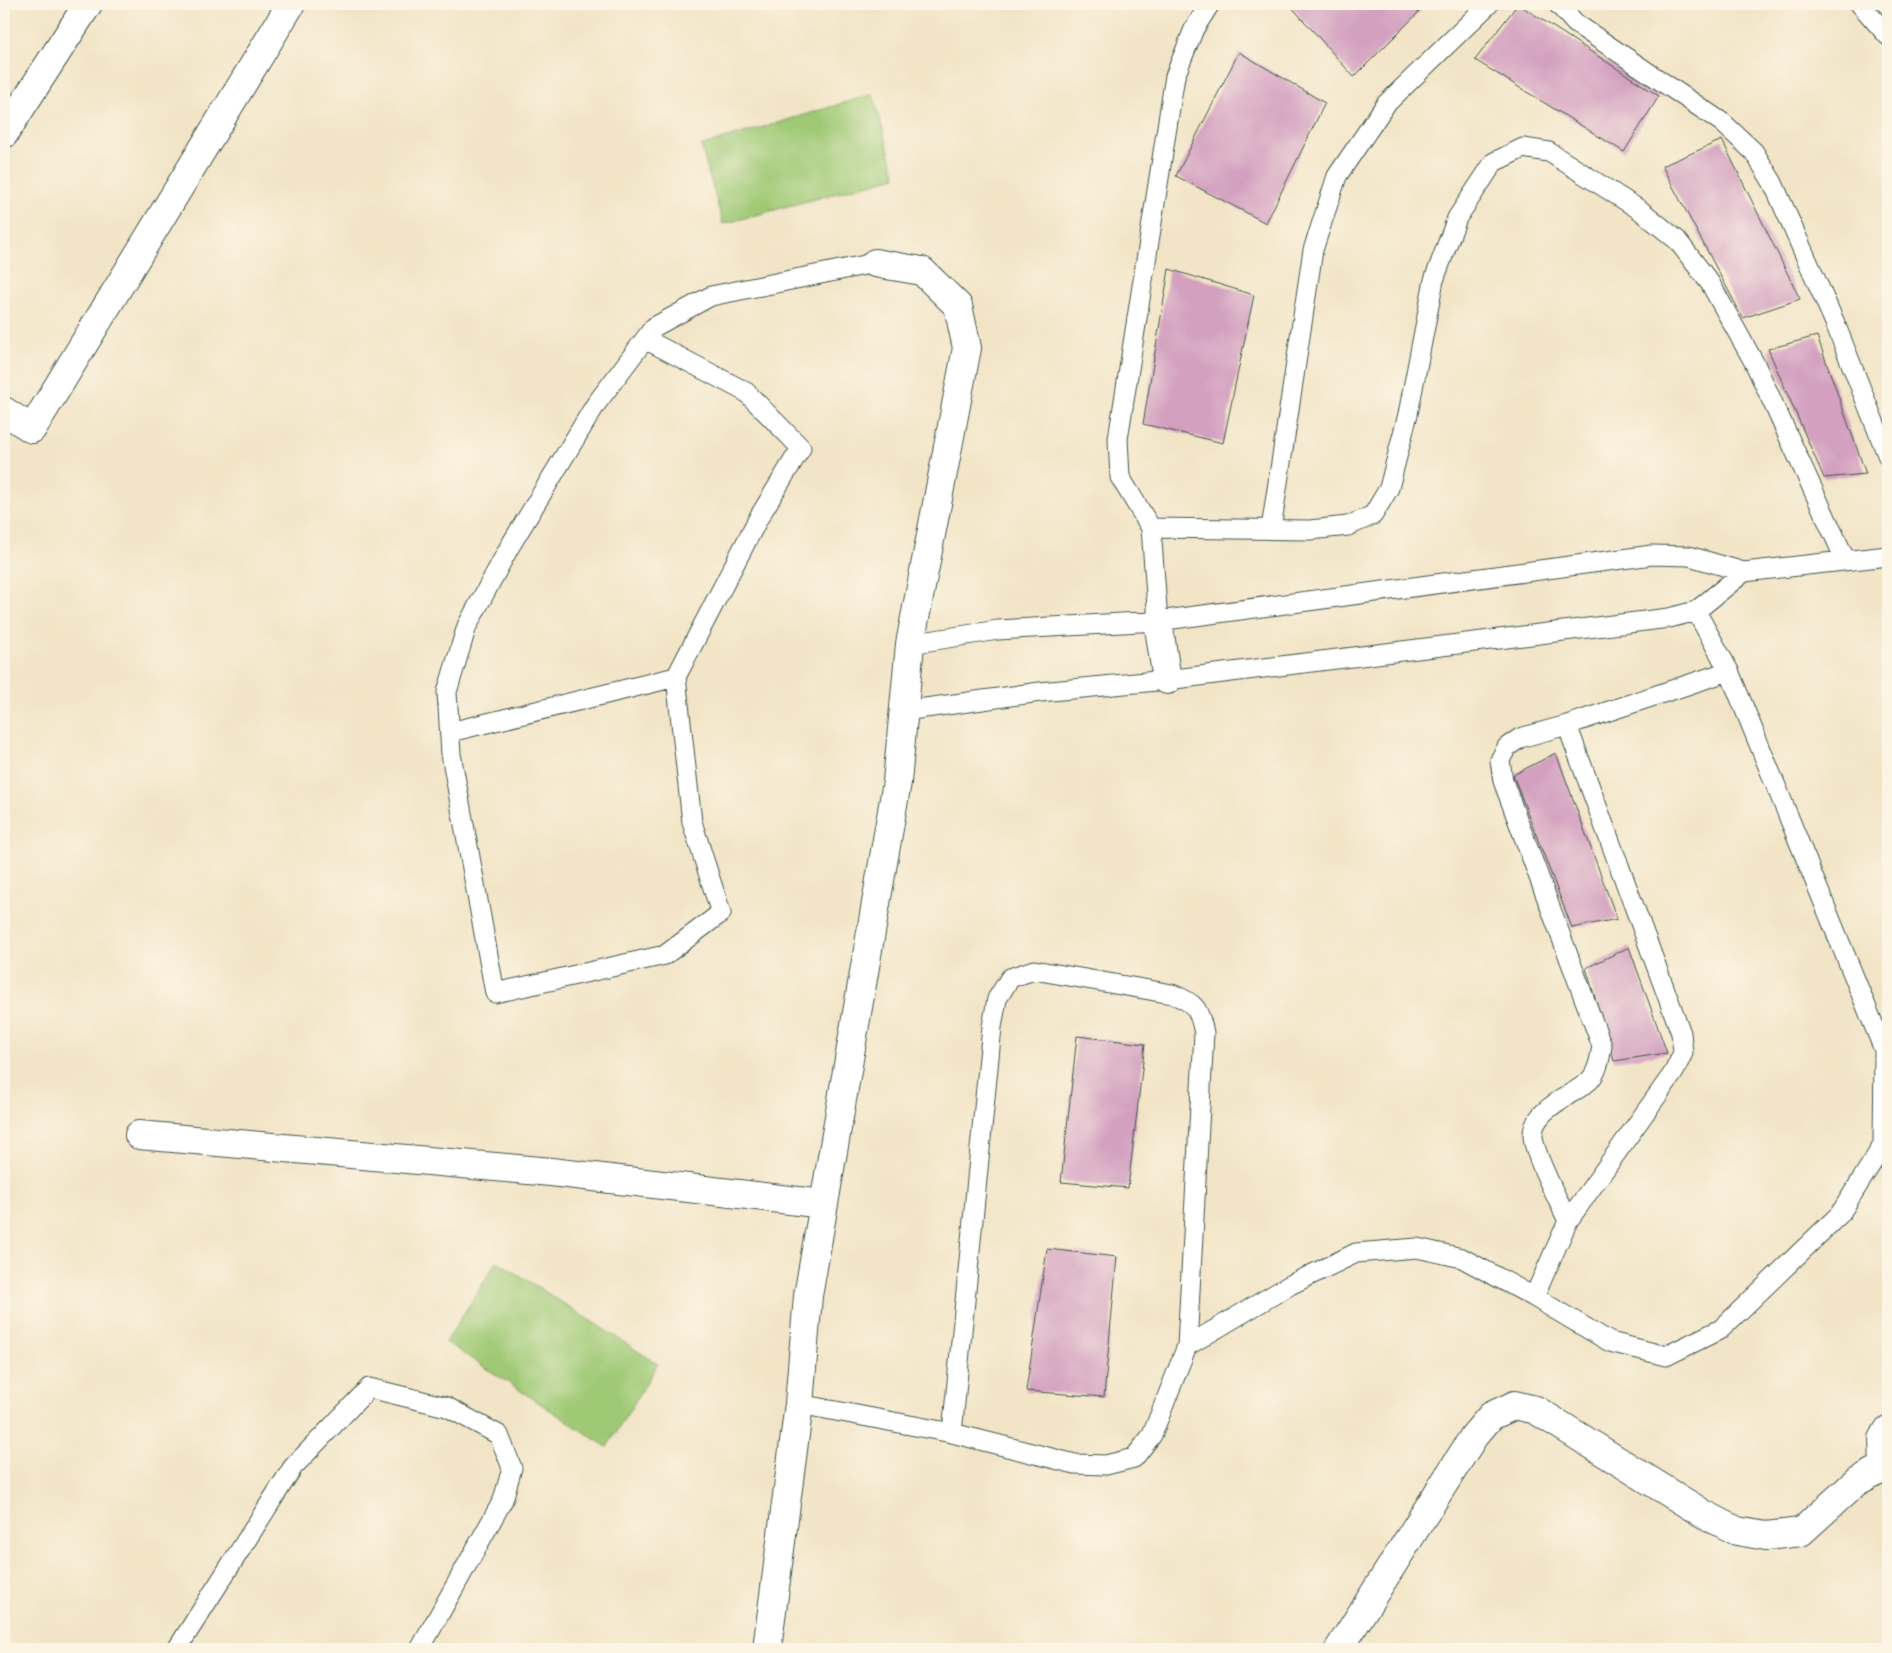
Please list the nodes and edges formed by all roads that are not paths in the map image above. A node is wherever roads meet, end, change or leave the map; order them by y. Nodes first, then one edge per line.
1 (88, 4) edge
2 (290, 4) edge
3 (1210, 4) edge
4 (1489, 4) edge
5 (1558, 4) edge
6 (1860, 4) edge
7 (1888, 36) edge
8 (4, 134) edge
9 (875, 263) joint
10 (645, 339) junction
11 (4, 411) edge
12 (1888, 457) edge
13 (1151, 528) junction
14 (1271, 530) junction
15 (1888, 556) edge
16 (1845, 559) junction
17 (1744, 572) junction
18 (1696, 611) junction
19 (1158, 621) junction
20 (910, 644) junction
21 (1729, 671) junction
22 (676, 677) junction
23 (1167, 680) junction
24 (904, 711) junction
25 (1567, 725) junction
26 (450, 732) junction
27 (139, 1135) dead end
28 (824, 1204) junction
29 (1568, 1221) junction
30 (1534, 1297) junction
31 (1186, 1346) junction
32 (799, 1404) junction
33 (1888, 1430) edge
34 (952, 1432) junction
35 (1886, 1467) edge
36 (177, 1649) edge
37 (420, 1649) edge
38 (770, 1649) edge
39 (1339, 1649) edge

1 - 8 street
2 - 11 street
3 - 13 lane
4 - 14 lane
5 - 12 lane
6 - 7 lane
9 - 10 lane
9 - 20 street
10 - 22 lane
10 - 26 lane
13 - 14 lane
13 - 19 lane
14 - 16 lane
15 - 16 lane
16 - 17 lane
17 - 18 lane
17 - 19 lane
18 - 21 lane
18 - 23 lane
19 - 20 lane
19 - 23 street
20 - 24 street
21 - 25 lane
21 - 30 lane
22 - 26 lane
22 - 26 lane
23 - 24 lane
24 - 28 street
25 - 29 lane
25 - 29 lane
27 - 28 street
28 - 32 street
29 - 30 lane
30 - 31 lane
31 - 34 lane
31 - 34 lane
32 - 34 lane
32 - 38 street
33 - 35 street
35 - 39 street
36 - 37 lane

